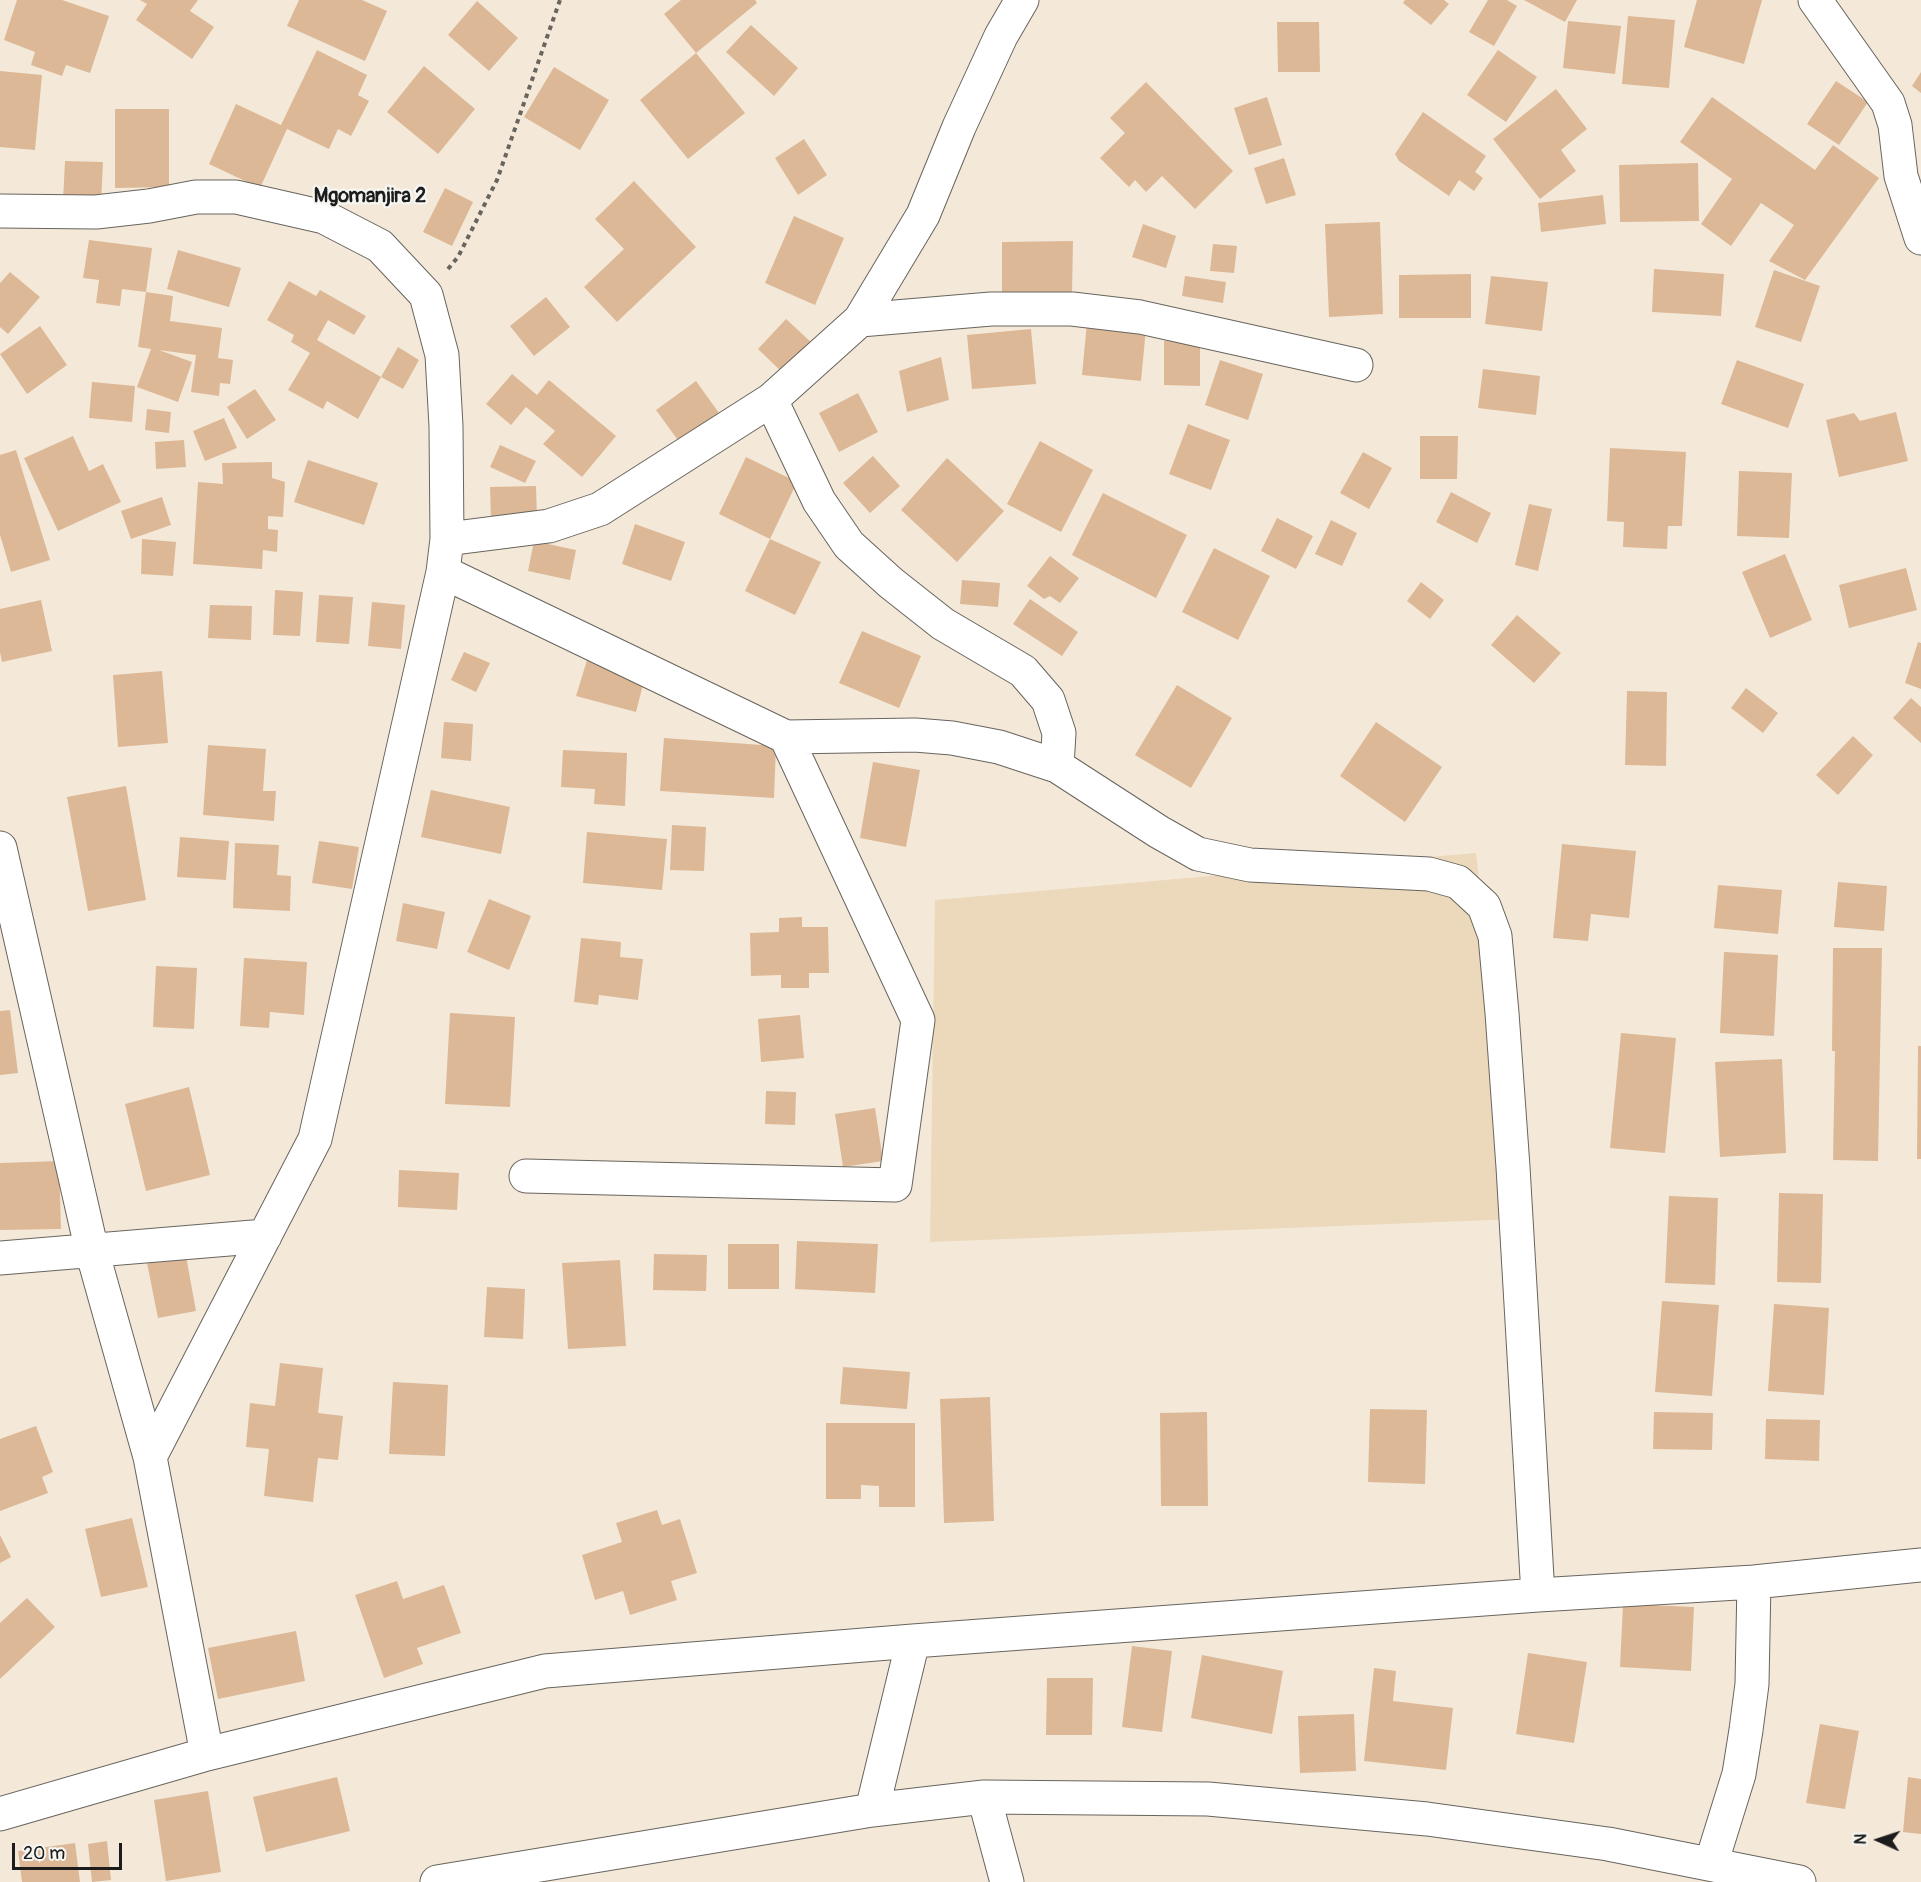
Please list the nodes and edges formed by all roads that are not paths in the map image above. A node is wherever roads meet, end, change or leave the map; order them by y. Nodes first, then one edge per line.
1 (1022, 0) edge
2 (1815, 0) edge
3 (0, 211) edge
4 (1921, 238) edge
5 (860, 320) junction
6 (1356, 365) dead end
7 (771, 400) junction
8 (447, 539) junction
9 (443, 572) junction
10 (786, 737) junction
11 (1057, 766) junction
12 (2, 873) edge
13 (526, 1176) dead end
14 (265, 1236) junction
15 (92, 1251) junction
16 (0, 1258) edge
17 (150, 1458) junction
18 (1921, 1565) edge
19 (1754, 1582) junction
20 (1538, 1595) junction
21 (913, 1641) junction
22 (207, 1754) junction
23 (984, 1797) junction
24 (872, 1810) junction
25 (0, 1814) edge
26 (1711, 1864) junction
27 (437, 1882) edge
28 (1007, 1882) edge
29 (1799, 1882) edge

1 - 5 street
2 - 4 street
3 - 8 street
5 - 6 street
5 - 7 street
7 - 8 street
7 - 11 street
8 - 9 street
9 - 10 street
9 - 14 street
10 - 11 street
10 - 13 street
11 - 20 street
12 - 15 street
14 - 15 street
14 - 17 street
15 - 16 street
15 - 17 street
17 - 22 street
18 - 19 street
19 - 20 street
19 - 26 street
20 - 21 street
21 - 22 street
21 - 24 street
22 - 25 street
23 - 24 street
23 - 26 street
23 - 28 street
24 - 27 street
26 - 29 street

